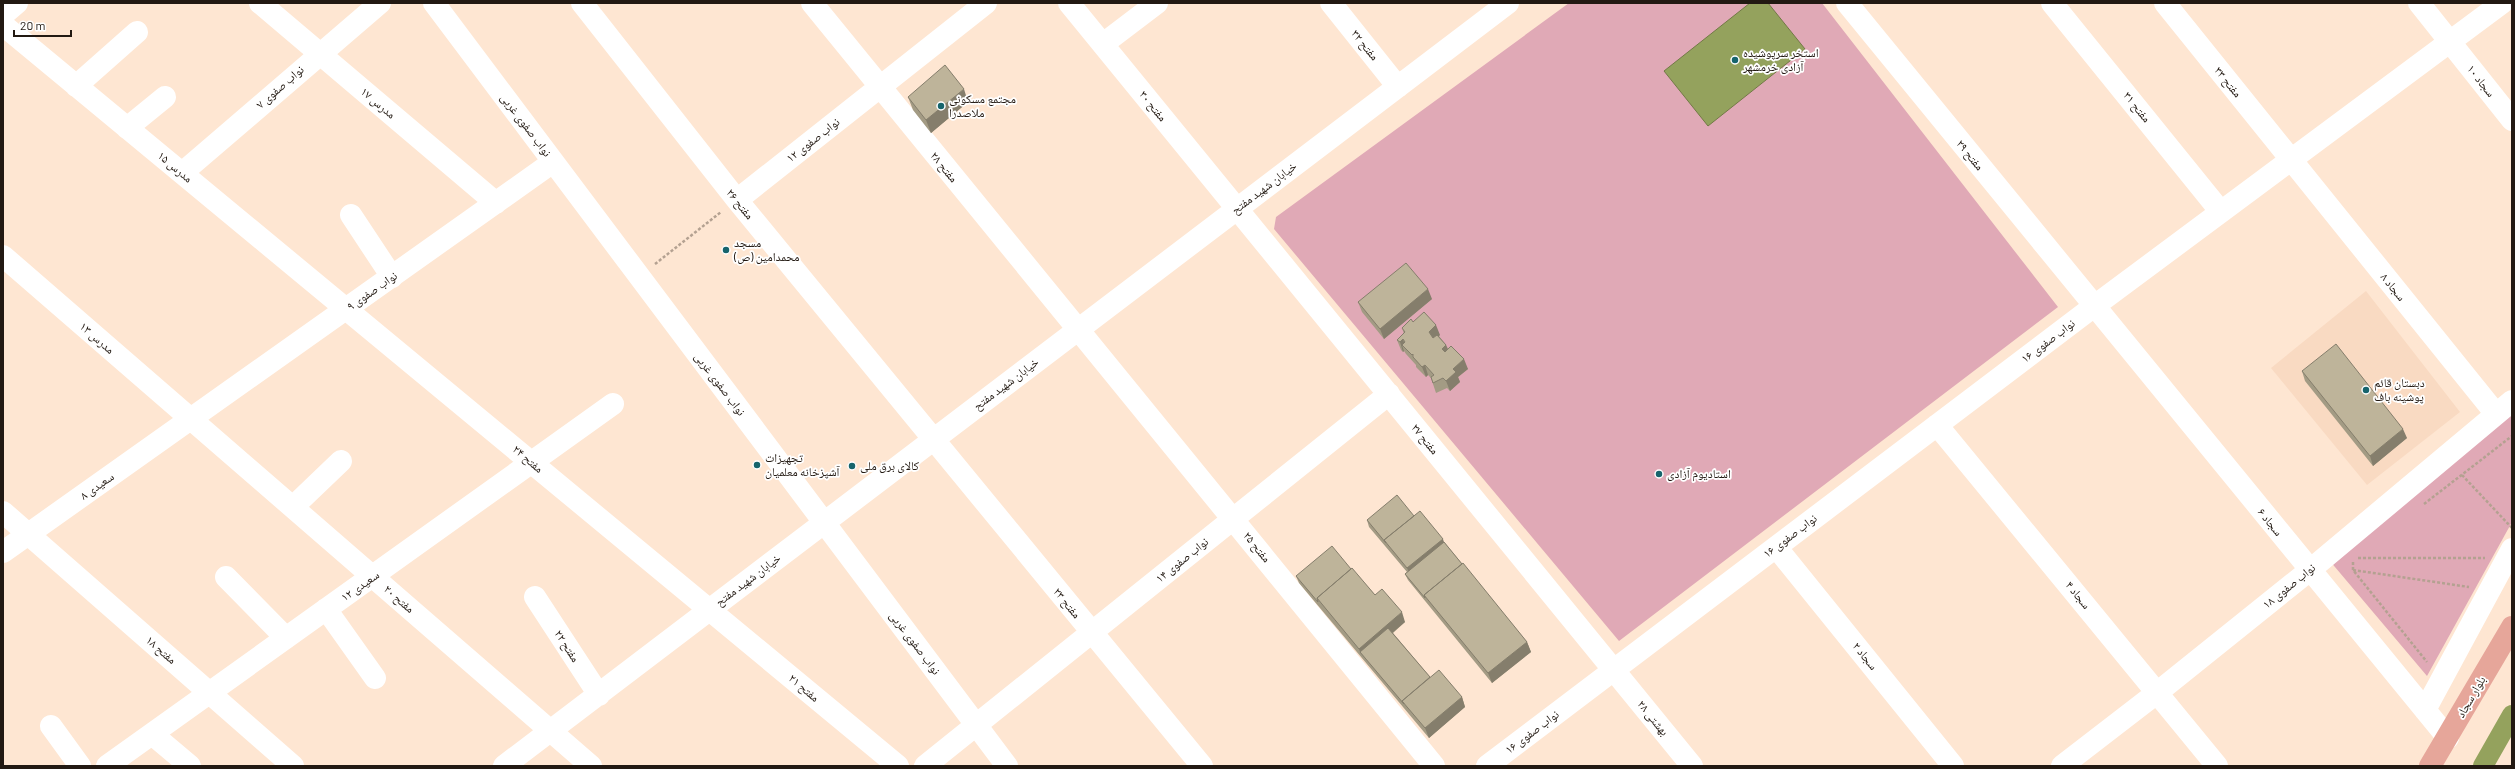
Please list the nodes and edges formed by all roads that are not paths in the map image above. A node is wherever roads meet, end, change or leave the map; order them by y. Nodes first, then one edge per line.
1 (17, 3) edge
2 (260, 3) edge
3 (380, 3) edge
4 (582, 3) edge
5 (812, 3) edge
6 (986, 3) edge
7 (1069, 3) edge
8 (1158, 3) edge
9 (1331, 3) edge
10 (1508, 3) edge
11 (1847, 3) edge
12 (2052, 3) edge
13 (2165, 3) edge
14 (2419, 3) edge
15 (2502, 3) edge
16 (437, 4) edge
17 (3, 15) edge
18 (3, 25) edge
19 (136, 32) dead end
20 (2450, 41) junction
21 (1103, 44) junction
22 (319, 54) junction
23 (76, 86) junction
24 (879, 87) junction
25 (1398, 87) junction
26 (165, 97) dead end
27 (2512, 120) edge
28 (127, 128) junction
29 (2291, 160) junction
30 (553, 162) junction
31 (182, 173) junction
32 (737, 200) junction
33 (496, 203) junction
34 (1238, 208) junction
35 (2221, 212) junction
36 (351, 215) dead end
37 (3, 256) edge
38 (392, 276) junction
39 (2093, 307) junction
40 (346, 309) junction
41 (1078, 329) junction
42 (1389, 394) junction
43 (613, 404) dead end
44 (2504, 408) edge
45 (192, 420) junction
46 (1937, 425) junction
47 (933, 440) junction
48 (341, 461) dead end
49 (532, 463) junction
50 (293, 507) junction
51 (3, 512) edge
52 (1234, 518) junction
53 (824, 522) junction
54 (28, 534) junction
55 (1776, 547) junction
56 (3, 552) edge
57 (2510, 553) edge
58 (2310, 570) junction
59 (226, 577) dead end
60 (373, 577) junction
61 (535, 597) dead end
62 (326, 609) junction
63 (709, 610) junction
64 (2512, 627) edge
65 (1092, 633) junction
66 (286, 638) junction
67 (1613, 670) junction
68 (375, 678) dead end
69 (2158, 692) junction
70 (210, 693) junction
71 (599, 695) junction
72 (2425, 710) junction
73 (976, 725) junction
74 (51, 726) dead end
75 (551, 731) junction
76 (152, 734) junction
77 (2448, 738) junction
78 (80, 766) edge
79 (107, 766) edge
80 (189, 766) edge
81 (294, 766) edge
82 (504, 766) edge
83 (591, 766) edge
84 (898, 766) edge
85 (925, 766) edge
86 (1007, 766) edge
87 (1202, 766) edge
88 (1434, 766) edge
89 (1487, 766) edge
90 (1692, 766) edge
91 (1953, 766) edge
92 (2062, 766) edge
93 (2218, 766) edge
94 (2430, 766) edge

1 - 17 street
2 - 22 street, مدرس ۱۷
3 - 22 street, نواب صفوی ۷
4 - 32 street, مفتح ۲۶
5 - 24 street, مفتح ۲۸
6 - 24 street, نواب صفوی ۱۲
7 - 21 street, مفتح ۳۰
8 - 21 street
9 - 25 street, مفتح ۳۲
10 - 25 street, خیابان شهید مفتح
11 - 39 street, مفتح ۲۹
12 - 35 street, مفتح ۳۱
13 - 29 street, مفتح ۳۳
14 - 20 street, سجاد ۱۰
15 - 20 street, نواب صفوی ۱۶
16 - 30 street, نواب صفوی غربی
18 - 23 street, مدرس ۱۵
19 - 23 street
20 - 27 street, سجاد ۱۰
20 - 29 street, نواب صفوی ۱۶
21 - 34 street, مفتح ۳۰
22 - 31 street, نواب صفوی ۷
22 - 33 street, مدرس ۱۷
23 - 28 street, مدرس ۱۵
24 - 32 street, نواب صفوی ۱۲
24 - 41 street, مفتح ۲۸
25 - 34 street, خیابان شهید مفتح
26 - 28 street
28 - 31 street, مدرس ۱۵
29 - 35 street, نواب صفوی ۱۶
29 - 44 street, سجاد ۸
30 - 33 street, نواب صفوی ۹
30 - 53 street, نواب صفوی غربی
31 - 40 street, مدرس ۱۵
32 - 47 street, مفتح ۲۶
33 - 38 street, نواب صفوی ۹
34 - 41 street, خیابان شهید مفتح
34 - 42 street, مفتح ۲۷
35 - 39 street, نواب صفوی ۱۶
36 - 38 street
37 - 45 street, مدرس ۱۳
38 - 40 street, نواب صفوی ۹
39 - 46 street, نواب صفوی ۱۶
39 - 58 street, سجاد ۶
40 - 45 street, نواب صفوی ۹
40 - 49 street, مفتح ۲۴
41 - 47 street, خیابان شهید مفتح
41 - 52 street, مفتح ۲۵
42 - 52 street, نواب صفوی ۱۴
42 - 67 street, مفتح ۲۷
43 - 49 street, سعیدی ۱۲
44 - 58 street, نواب صفوی ۱۸
45 - 50 street, مفتح ۲۰
45 - 54 street, سعیدی ۸
46 - 55 street, نواب صفوی ۱۶
46 - 69 street, سجاد ۴
47 - 53 street, خیابان شهید مفتح
47 - 65 street, مفتح ۲۳
48 - 50 street
49 - 60 street, سعیدی ۱۲
49 - 63 street, مفتح ۲۴
50 - 60 street, مفتح ۲۰
51 - 54 street, مفتح ۱۸
52 - 65 street, نواب صفوی ۱۴
52 - 88 street, مفتح ۲۵
53 - 63 street, خیابان شهید مفتح
53 - 73 street, نواب صفوی غربی
54 - 56 street, سعیدی ۸
54 - 70 street, مفتح ۱۸
55 - 67 street, نواب صفوی ۱۶
55 - 91 street, سجاد ۲
57 - 72 street
58 - 69 street, نواب صفوی ۱۸
58 - 72 street, سجاد ۶
59 - 66 street
60 - 62 street, سعیدی ۱۲
60 - 75 street, مفتح ۲۰
61 - 71 street, مفتح ۲۲
62 - 66 street, سعیدی ۱۲
62 - 68 street
63 - 71 street, خیابان شهید مفتح
63 - 84 street, مفتح ۲۱
64 - 77 main road, بلوار سجاد
65 - 73 street, نواب صفوی ۱۴
65 - 87 street, مفتح ۲۳
66 - 70 street, سعیدی ۱۲
67 - 89 street, نواب صفوی ۱۶
67 - 90 street, بهشتی ۲۸
69 - 92 street, نواب صفوی ۱۸
69 - 93 street, سجاد ۴
70 - 76 street, سعیدی ۱۲
70 - 81 street, مفتح ۱۸
71 - 75 street, خیابان شهید مفتح
72 - 77 street, سجاد ۶
73 - 85 street, نواب صفوی ۱۴
73 - 86 street, نواب صفوی غربی
74 - 78 street
75 - 82 street, خیابان شهید مفتح
75 - 83 street, مفتح ۲۰
76 - 79 street, سعیدی ۱۲
76 - 80 street
77 - 94 main road, بلوار سجاد

